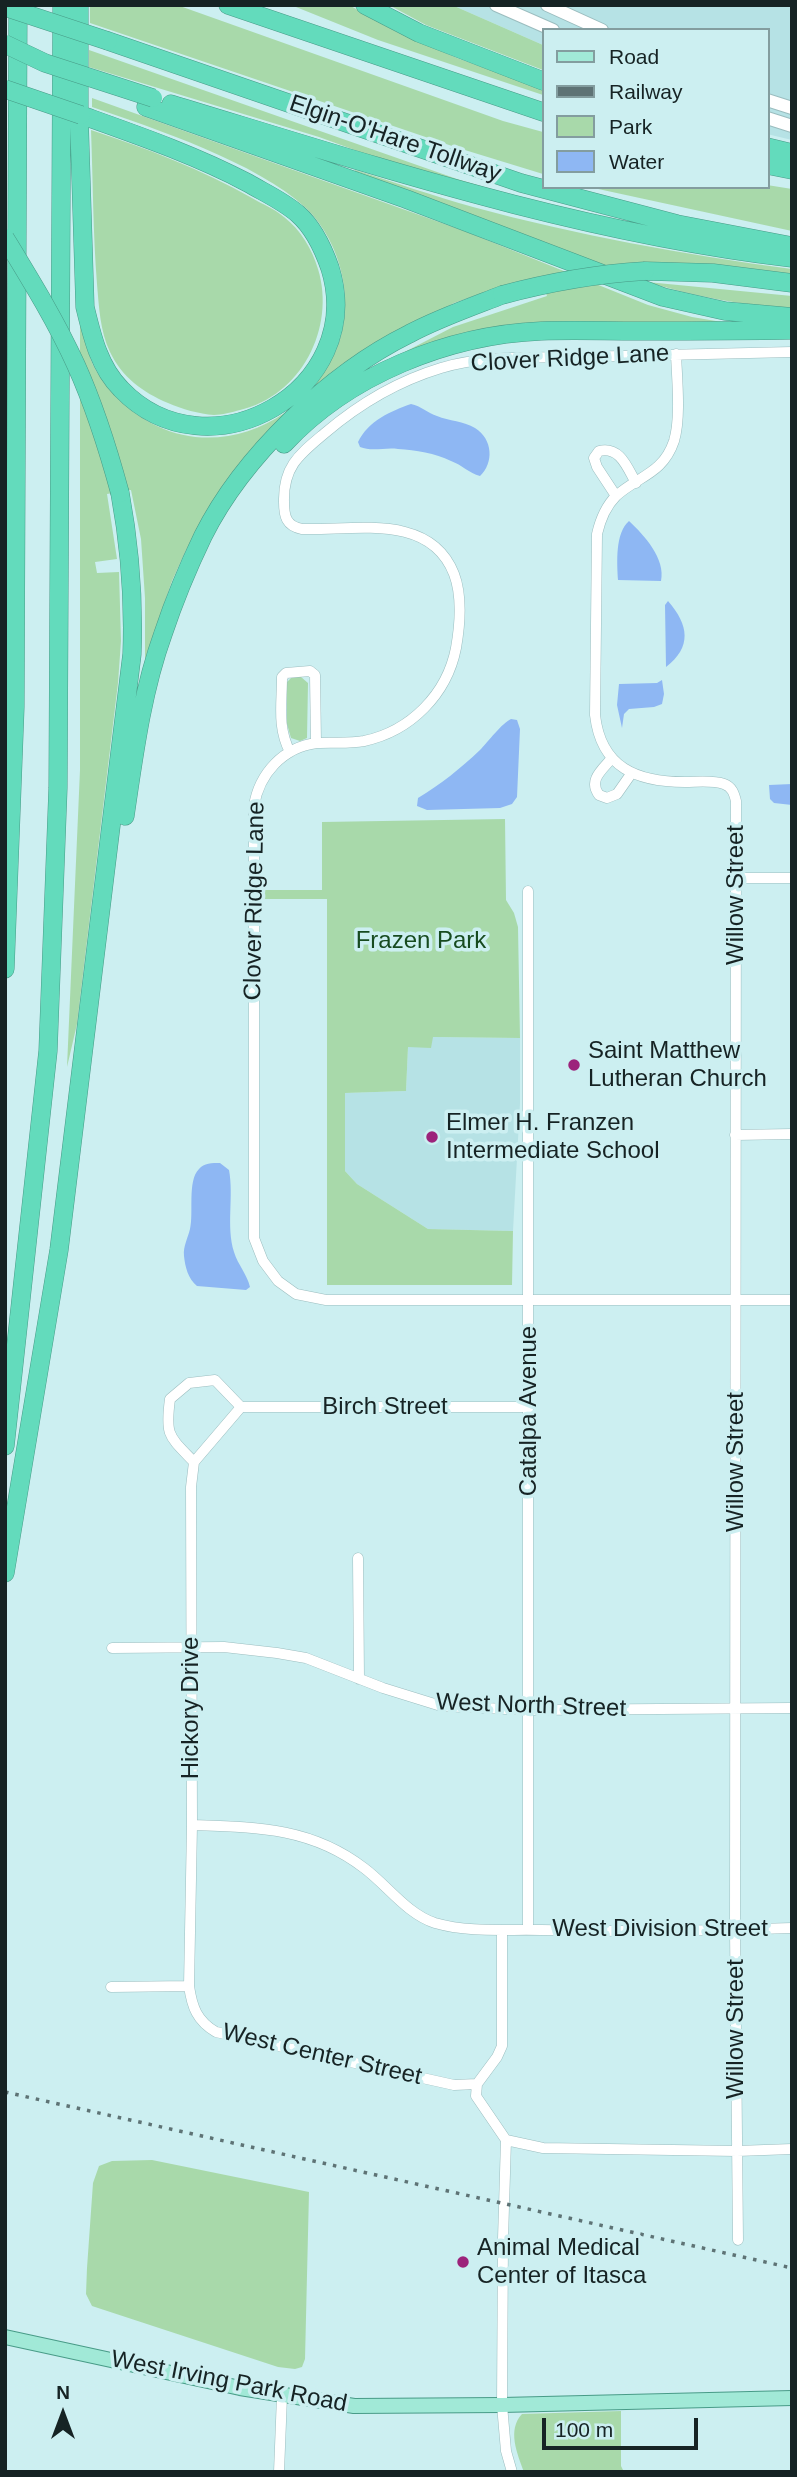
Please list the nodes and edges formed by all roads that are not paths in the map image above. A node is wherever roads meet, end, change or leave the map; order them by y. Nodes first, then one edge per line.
1 (11, 5) edge
2 (19, 5) edge
3 (62, 5) edge
4 (79, 5) edge
5 (228, 5) edge
6 (259, 5) edge
7 (365, 5) edge
8 (496, 5) edge
9 (547, 5) edge
10 (5, 7) edge
11 (548, 28) edge
12 (598, 28) edge
13 (321, 37) junction
14 (5, 44) edge
15 (5, 52) edge
16 (542, 81) edge
17 (5, 89) edge
18 (769, 101) edge
19 (150, 102) junction
20 (792, 108) edge
21 (542, 112) edge
22 (769, 119) edge
23 (792, 126) edge
24 (769, 147) edge
25 (792, 153) edge
26 (18, 157) junction
27 (769, 165) edge
28 (792, 170) edge
29 (542, 188) edge
30 (544, 189) edge
31 (5, 238) edge
32 (792, 246) edge
33 (792, 257) edge
34 (792, 283) edge
35 (792, 317) edge
36 (792, 330) edge
37 (792, 352) edge
38 (676, 354) junction
39 (636, 483) junction
40 (617, 496) junction
41 (194, 560) junction
42 (5, 689) edge
43 (316, 743) junction
44 (290, 752) junction
45 (612, 758) junction
46 (631, 774) junction
47 (11, 798) junction
48 (736, 878) junction
49 (792, 878) edge
50 (528, 891) dead end
51 (5, 968) edge
52 (93, 973) junction
53 (792, 1134) edge
54 (736, 1135) junction
55 (792, 1300) edge
56 (528, 1301) junction
57 (736, 1302) junction
58 (241, 1407) junction
59 (529, 1407) junction
60 (5, 1446) edge
61 (194, 1462) junction
62 (358, 1558) dead end
63 (5, 1573) edge
64 (112, 1648) dead end
65 (191, 1648) junction
66 (359, 1679) junction
67 (792, 1707) edge
68 (528, 1710) junction
69 (736, 1710) junction
70 (192, 1825) junction
71 (792, 1928) edge
72 (502, 1930) junction
73 (528, 1930) junction
74 (735, 1930) junction
75 (189, 1986) junction
76 (111, 1987) dead end
77 (477, 2084) junction
78 (506, 2140) junction
79 (792, 2148) edge
80 (737, 2151) junction
81 (738, 2240) dead end
82 (5, 2337) edge
83 (282, 2396) junction
84 (792, 2398) edge
85 (502, 2406) junction
86 (279, 2472) edge
87 (512, 2472) edge

1 - 26 highway
2 - 26 highway
3 - 60 highway
4 - 17 highway, bridge
5 - 13 highway
6 - 13 highway
7 - 16 highway
8 - 11 street
9 - 12 street
10 - 29 highway, Elgin-O'Hare Tollway, bridge
13 - 21 highway
14 - 19 highway, bridge
15 - 19 highway
18 - 20 street
19 - 33 highway
19 - 35 highway
22 - 23 street
24 - 25 highway
26 - 47 highway
27 - 28 highway
30 - 32 highway, Elgin-O'Hare Tollway, bridge
31 - 52 highway, bridge
34 - 41 highway, bridge
36 - 41 highway
37 - 38 street, Clover Ridge Lane
38 - 39 street, Willow Street
38 - 43 street, Clover Ridge Lane
39 - 40 street, Willow Street
39 - 40 street
40 - 45 street, Willow Street
41 - 52 highway
42 - 47 highway
43 - 44 street, Clover Ridge Lane
43 - 44 street
44 - 56 street, Clover Ridge Lane
45 - 46 street, Willow Street
45 - 46 street
46 - 48 street, Willow Street
47 - 51 highway
48 - 49 street
48 - 54 street, Willow Street
50 - 56 street, Catalpa Avenue
52 - 63 highway
53 - 54 street
54 - 57 street, Willow Street
55 - 57 street, Clover Ridge Lane
56 - 57 street, Clover Ridge Lane
56 - 59 street, Catalpa Avenue
57 - 69 street, Willow Street
58 - 59 street, Birch Street
58 - 61 street
58 - 61 street
59 - 68 street, Catalpa Avenue
61 - 65 street, Hickory Drive
62 - 66 street
64 - 65 street, West North Street
65 - 66 street, West North Street
65 - 70 street, Hickory Drive
66 - 68 street, West North Street
67 - 69 street, West North Street
68 - 69 street, West North Street
68 - 73 street, Catalpa Avenue
69 - 74 street, Willow Street
70 - 72 street
70 - 75 street, Hickory Drive
71 - 74 street, West Division Street
72 - 73 street, West Division Street
72 - 77 street
73 - 74 street, West Division Street
74 - 80 street, Willow Street
75 - 76 street
75 - 77 street, West Center Street
77 - 78 street
78 - 80 street
78 - 85 street
79 - 80 street
80 - 81 street, Willow Street
82 - 83 main road, West Irving Park Road
83 - 85 main road, West Irving Park Road
83 - 86 street
84 - 85 main road, West Irving Park Road
85 - 87 street

